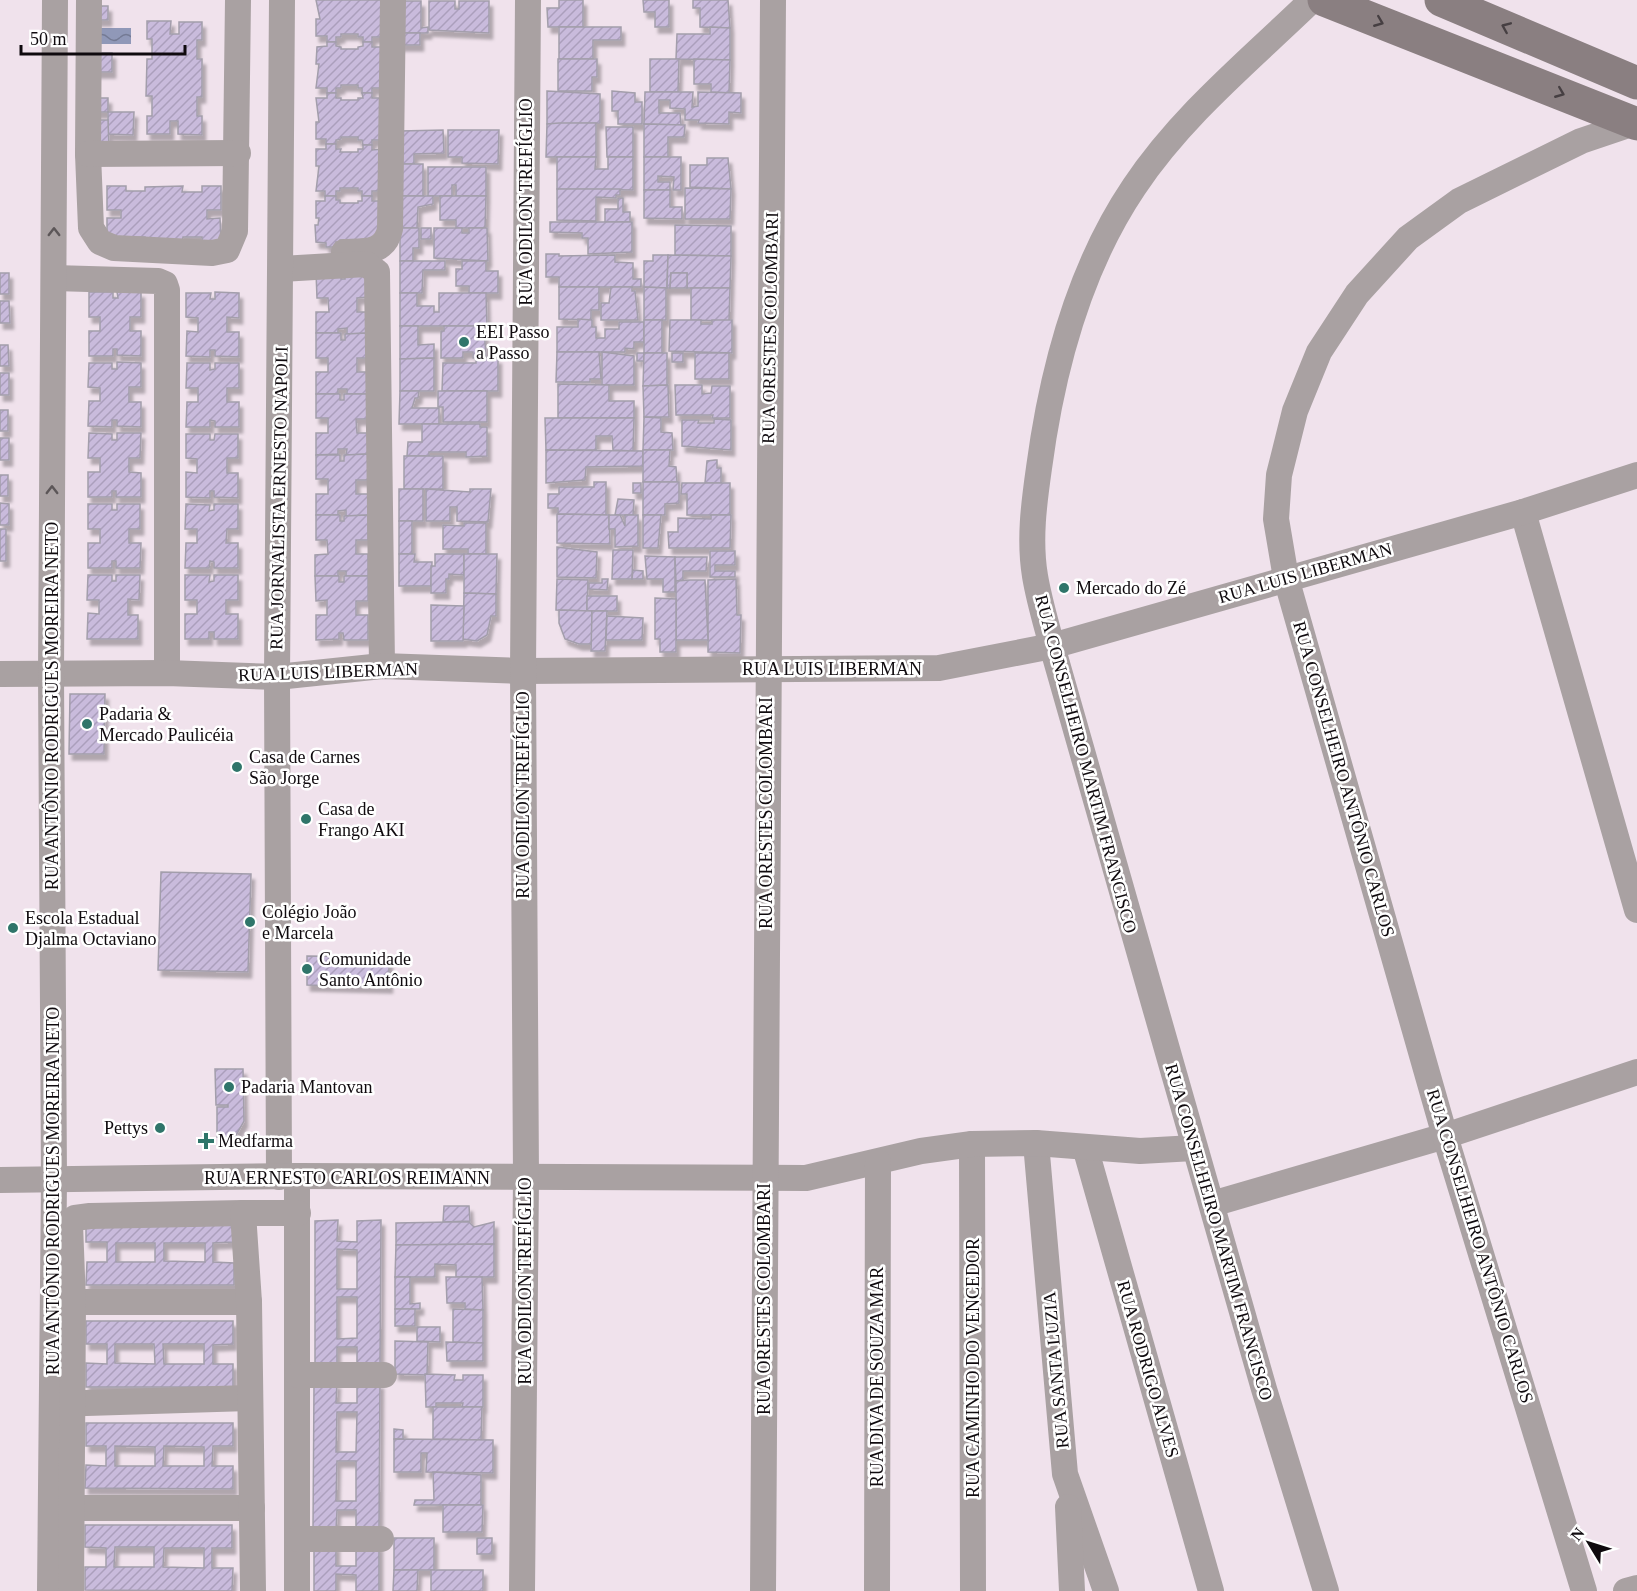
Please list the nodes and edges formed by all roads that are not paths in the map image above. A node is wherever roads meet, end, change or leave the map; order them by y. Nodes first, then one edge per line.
1 (55, 0) edge
2 (89, 0) edge
3 (238, 0) edge
4 (282, 0) edge
5 (393, 0) edge
6 (528, 0) edge
7 (773, 0) edge
8 (1312, 0) edge
9 (1324, 0) edge
10 (1441, 0) edge
11 (55, 78) junction
12 (88, 78) junction
13 (1637, 83) edge
14 (1636, 123) edge
15 (237, 153) junction
16 (88, 154) junction
17 (281, 262) junction
18 (54, 279) junction
19 (1637, 475) edge
20 (1523, 512) junction
21 (1286, 578) junction
22 (1052, 646) junction
23 (382, 666) junction
24 (767, 669) junction
25 (523, 671) junction
26 (167, 673) junction
27 (0, 674) edge
28 (51, 674) junction
29 (277, 677) junction
30 (1637, 910) edge
31 (1637, 1072) edge
32 (1445, 1136) junction
33 (1036, 1143) junction
34 (972, 1144) junction
35 (1085, 1147) junction
36 (1194, 1148) junction
37 (878, 1162) junction
38 (288, 1176) junction
39 (526, 1178) junction
40 (765, 1179) junction
41 (0, 1180) edge
42 (54, 1180) junction
43 (1212, 1204) junction
44 (243, 1213) junction
45 (298, 1213) junction
46 (73, 1302) junction
47 (249, 1302) junction
48 (298, 1375) junction
49 (384, 1375) dead end
50 (249, 1398) junction
51 (62, 1404) junction
52 (1065, 1474) junction
53 (72, 1508) junction
54 (252, 1508) junction
55 (298, 1539) junction
56 (381, 1539) dead end
57 (1637, 1588) edge
58 (50, 1591) edge
59 (71, 1591) edge
60 (253, 1591) edge
61 (297, 1591) edge
62 (522, 1591) edge
63 (763, 1591) edge
64 (877, 1591) edge
65 (974, 1591) edge
66 (1072, 1591) edge
67 (1106, 1591) edge
68 (1211, 1591) edge
69 (1326, 1591) edge
70 (1584, 1591) edge
71 (1626, 1591) edge

1 - 11 street, RUA ANTÔNIO RODRIGUES MOREIRA NETO
2 - 12 street
3 - 15 street
4 - 17 street, RUA JORNALISTA ERNESTO NAPOLI
5 - 17 street
6 - 25 street, RUA ODILON TREFÍGLIO
7 - 24 street, RUA ORESTES COLOMBARI
8 - 22 street, RUA CONSELHEIRO MARTIM FRANCISCO
9 -> 14 street
13 -> 10 street
11 - 12 street
18 -> 11 street, RUA ANTÔNIO RODRIGUES MOREIRA NETO
12 - 16 street
14 - 21 street, RUA CONSELHEIRO ANTÔNIO CARLOS
15 - 16 street
15 - 16 street
17 - 23 street
17 - 29 street, RUA JORNALISTA ERNESTO NAPOLI
18 - 26 street
28 -> 18 street, RUA ANTÔNIO RODRIGUES MOREIRA NETO
19 - 20 street, RUA LUIS LIBERMAN
20 - 21 street, RUA LUIS LIBERMAN
20 - 30 street
21 - 22 street, RUA LUIS LIBERMAN
21 - 32 street, RUA CONSELHEIRO ANTÔNIO CARLOS
22 - 24 street, RUA LUIS LIBERMAN
22 - 36 street, RUA CONSELHEIRO MARTIM FRANCISCO
23 - 25 street, RUA LUIS LIBERMAN
23 - 29 street, RUA LUIS LIBERMAN
24 - 25 street, RUA LUIS LIBERMAN
24 - 40 street, RUA ORESTES COLOMBARI
25 - 39 street, RUA ODILON TREFÍGLIO
26 - 28 street, RUA LUIS LIBERMAN
26 - 29 street, RUA LUIS LIBERMAN
27 - 28 street, RUA LUIS LIBERMAN
28 - 42 street, RUA ANTÔNIO RODRIGUES MOREIRA NETO
29 - 38 street, RUA JORNALISTA ERNESTO NAPOLI
31 - 32 street
32 - 43 street
32 - 70 street, RUA CONSELHEIRO ANTÔNIO CARLOS
33 - 34 street, RUA ERNESTO CARLOS REIMANN
33 - 35 street, RUA ERNESTO CARLOS REIMANN
33 - 52 street, RUA SANTA LUZIA
34 - 37 street, RUA ERNESTO CARLOS REIMANN
34 - 65 street, RUA CAMINHO DO VENCEDOR
35 - 36 street, RUA ERNESTO CARLOS REIMANN
35 - 68 street, RUA RODRIGO ALVES
36 - 43 street, RUA CONSELHEIRO MARTIM FRANCISCO
37 - 40 street, RUA ERNESTO CARLOS REIMANN
37 - 64 street, RUA DIVA DE SOUZA MAR
38 - 39 street, RUA ERNESTO CARLOS REIMANN
38 - 42 street, RUA ERNESTO CARLOS REIMANN
38 - 45 street, RUA JORNALISTA ERNESTO NAPOLI
39 - 40 street, RUA ERNESTO CARLOS REIMANN
39 - 62 street, RUA ODILON TREFÍGLIO
40 - 63 street, RUA ORESTES COLOMBARI
41 - 42 street, RUA ERNESTO CARLOS REIMANN
42 - 51 street, RUA ANTÔNIO RODRIGUES MOREIRA NETO
43 - 69 street, RUA CONSELHEIRO MARTIM FRANCISCO
44 - 45 street
44 - 46 street
44 - 47 street
45 - 48 street, RUA JORNALISTA ERNESTO NAPOLI
46 - 47 street
46 - 51 street
47 - 50 street
48 - 49 street
48 - 55 street, RUA JORNALISTA ERNESTO NAPOLI
50 - 51 street
50 - 54 street
51 - 53 street
51 - 58 street, RUA ANTÔNIO RODRIGUES MOREIRA NETO
52 - 66 street
52 - 67 street, RUA SANTA LUZIA
53 - 54 street
53 - 59 street
54 - 60 street
55 - 56 street
55 - 61 street, RUA JORNALISTA ERNESTO NAPOLI
57 - 71 street

